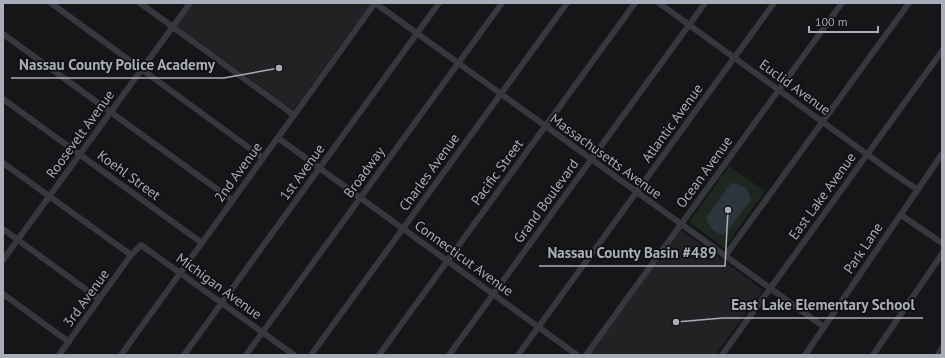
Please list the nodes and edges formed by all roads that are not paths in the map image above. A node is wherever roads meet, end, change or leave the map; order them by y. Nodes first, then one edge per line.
1 (51, 3) edge
2 (140, 3) edge
3 (190, 3) edge
4 (375, 3) edge
5 (439, 3) edge
6 (502, 3) edge
7 (567, 3) edge
8 (635, 3) edge
9 (659, 3) edge
10 (705, 3) edge
11 (774, 3) edge
12 (842, 3) edge
13 (909, 3) edge
14 (689, 25) junction
15 (173, 27) junction
16 (3, 34) edge
17 (417, 34) junction
18 (942, 51) edge
19 (734, 58) junction
20 (458, 63) junction
21 (142, 69) junction
22 (778, 90) junction
23 (501, 94) junction
24 (3, 99) edge
25 (111, 112) junction
26 (294, 115) junction
27 (823, 122) junction
28 (545, 126) junction
29 (278, 138) junction
30 (867, 154) junction
31 (942, 154) edge
32 (80, 155) junction
33 (263, 158) junction
34 (591, 159) junction
35 (3, 163) edge
36 (319, 168) junction
37 (918, 190) junction
38 (636, 192) junction
39 (50, 196) junction
40 (360, 198) junction
41 (232, 200) junction
42 (901, 215) junction
43 (681, 224) junction
44 (3, 229) edge
45 (403, 229) junction
46 (18, 240) junction
47 (202, 243) junction
48 (942, 243) edge
49 (942, 254) edge
50 (132, 255) junction
51 (725, 256) junction
52 (3, 260) edge
53 (447, 261) junction
54 (180, 273) junction
55 (770, 288) junction
56 (3, 294) edge
57 (493, 294) junction
58 (100, 299) junction
59 (221, 303) junction
60 (539, 327) junction
61 (824, 327) junction
62 (263, 332) junction
63 (69, 342) junction
64 (942, 348) edge
65 (59, 355) edge
66 (120, 355) edge
67 (184, 355) edge
68 (246, 355) edge
69 (294, 355) edge
70 (311, 355) edge
71 (379, 355) edge
72 (449, 355) edge
73 (518, 355) edge
74 (578, 355) edge
75 (586, 355) edge
76 (722, 355) edge
77 (805, 355) edge
78 (873, 355) edge
79 (938, 355) edge

1 - 21 street
2 - 15 street
3 - 15 street, Roosevelt Avenue
4 - 17 street, Massachusetts Avenue
4 - 26 street, 2nd Avenue
5 - 17 street, 1st Avenue
6 - 20 street, Broadway
7 - 23 street, Charles Avenue
8 - 28 street, Pacific Street
9 - 14 street, Euclid Avenue
10 - 14 street, Grand Boulevard
11 - 19 street, Atlantic Avenue
12 - 22 street, Ocean Avenue
13 - 27 street
14 - 19 street, Euclid Avenue
14 - 34 street, Grand Boulevard
15 - 21 street, Roosevelt Avenue
15 - 26 street
16 - 25 street
17 - 20 street, Massachusetts Avenue
17 - 36 street, 1st Avenue
18 - 30 street, East Lake Avenue
19 - 22 street, Euclid Avenue
19 - 38 street, Atlantic Avenue
20 - 23 street, Massachusetts Avenue
20 - 40 street, Broadway
21 - 25 street, Roosevelt Avenue
21 - 33 street
22 - 27 street, Euclid Avenue
22 - 43 street, Ocean Avenue
23 - 28 street, Massachusetts Avenue
23 - 45 street, Charles Avenue
24 - 32 street, Koehl Street
25 - 32 street, Roosevelt Avenue
25 - 41 street
26 - 29 street, 2nd Avenue
27 - 30 street, Euclid Avenue
27 - 51 street
28 - 34 street, Massachusetts Avenue
28 - 53 street, Pacific Street
29 - 33 street, 2nd Avenue
29 - 36 street, Connecticut Avenue
30 - 37 street, Euclid Avenue
30 - 55 street, East Lake Avenue
31 - 37 street, Park Lane
32 - 39 street, Roosevelt Avenue
32 - 47 street, Koehl Street
33 - 41 street, 2nd Avenue
34 - 38 street, Massachusetts Avenue
34 - 57 street, Grand Boulevard
35 - 39 street
36 - 40 street, Connecticut Avenue
36 - 59 street, 1st Avenue
37 - 42 street, Park Lane
38 - 43 street, Massachusetts Avenue
38 - 60 street, Atlantic Avenue
39 - 46 street, Roosevelt Avenue
39 - 50 street
40 - 45 street, Connecticut Avenue
40 - 62 street, Broadway
41 - 47 street, 2nd Avenue
42 - 48 street
42 - 61 street, Park Lane
43 - 51 street, Massachusetts Avenue
43 - 75 street, Ocean Avenue
44 - 46 street
45 - 53 street, Connecticut Avenue
45 - 70 street, Charles Avenue
46 - 52 street, Roosevelt Avenue
46 - 58 street
47 - 54 street, 2nd Avenue
49 - 78 street
50 - 54 street, Michigan Avenue
50 - 58 street, 3rd Avenue
51 - 55 street, Massachusetts Avenue
53 - 57 street, Connecticut Avenue
53 - 71 street, Pacific Street
54 - 59 street, Michigan Avenue
54 - 66 street, 2nd Avenue
55 - 61 street, Massachusetts Avenue
55 - 76 street, East Lake Avenue
56 - 63 street
57 - 60 street, Connecticut Avenue
57 - 72 street, Grand Boulevard
58 - 63 street, 3rd Avenue
59 - 62 street, Michigan Avenue
59 - 67 street, 1st Avenue
60 - 73 street, Atlantic Avenue
60 - 74 street, Connecticut Avenue
61 - 77 street, Park Lane
62 - 68 street, Broadway
62 - 69 street, Michigan Avenue
63 - 65 street, 3rd Avenue
64 - 79 street

